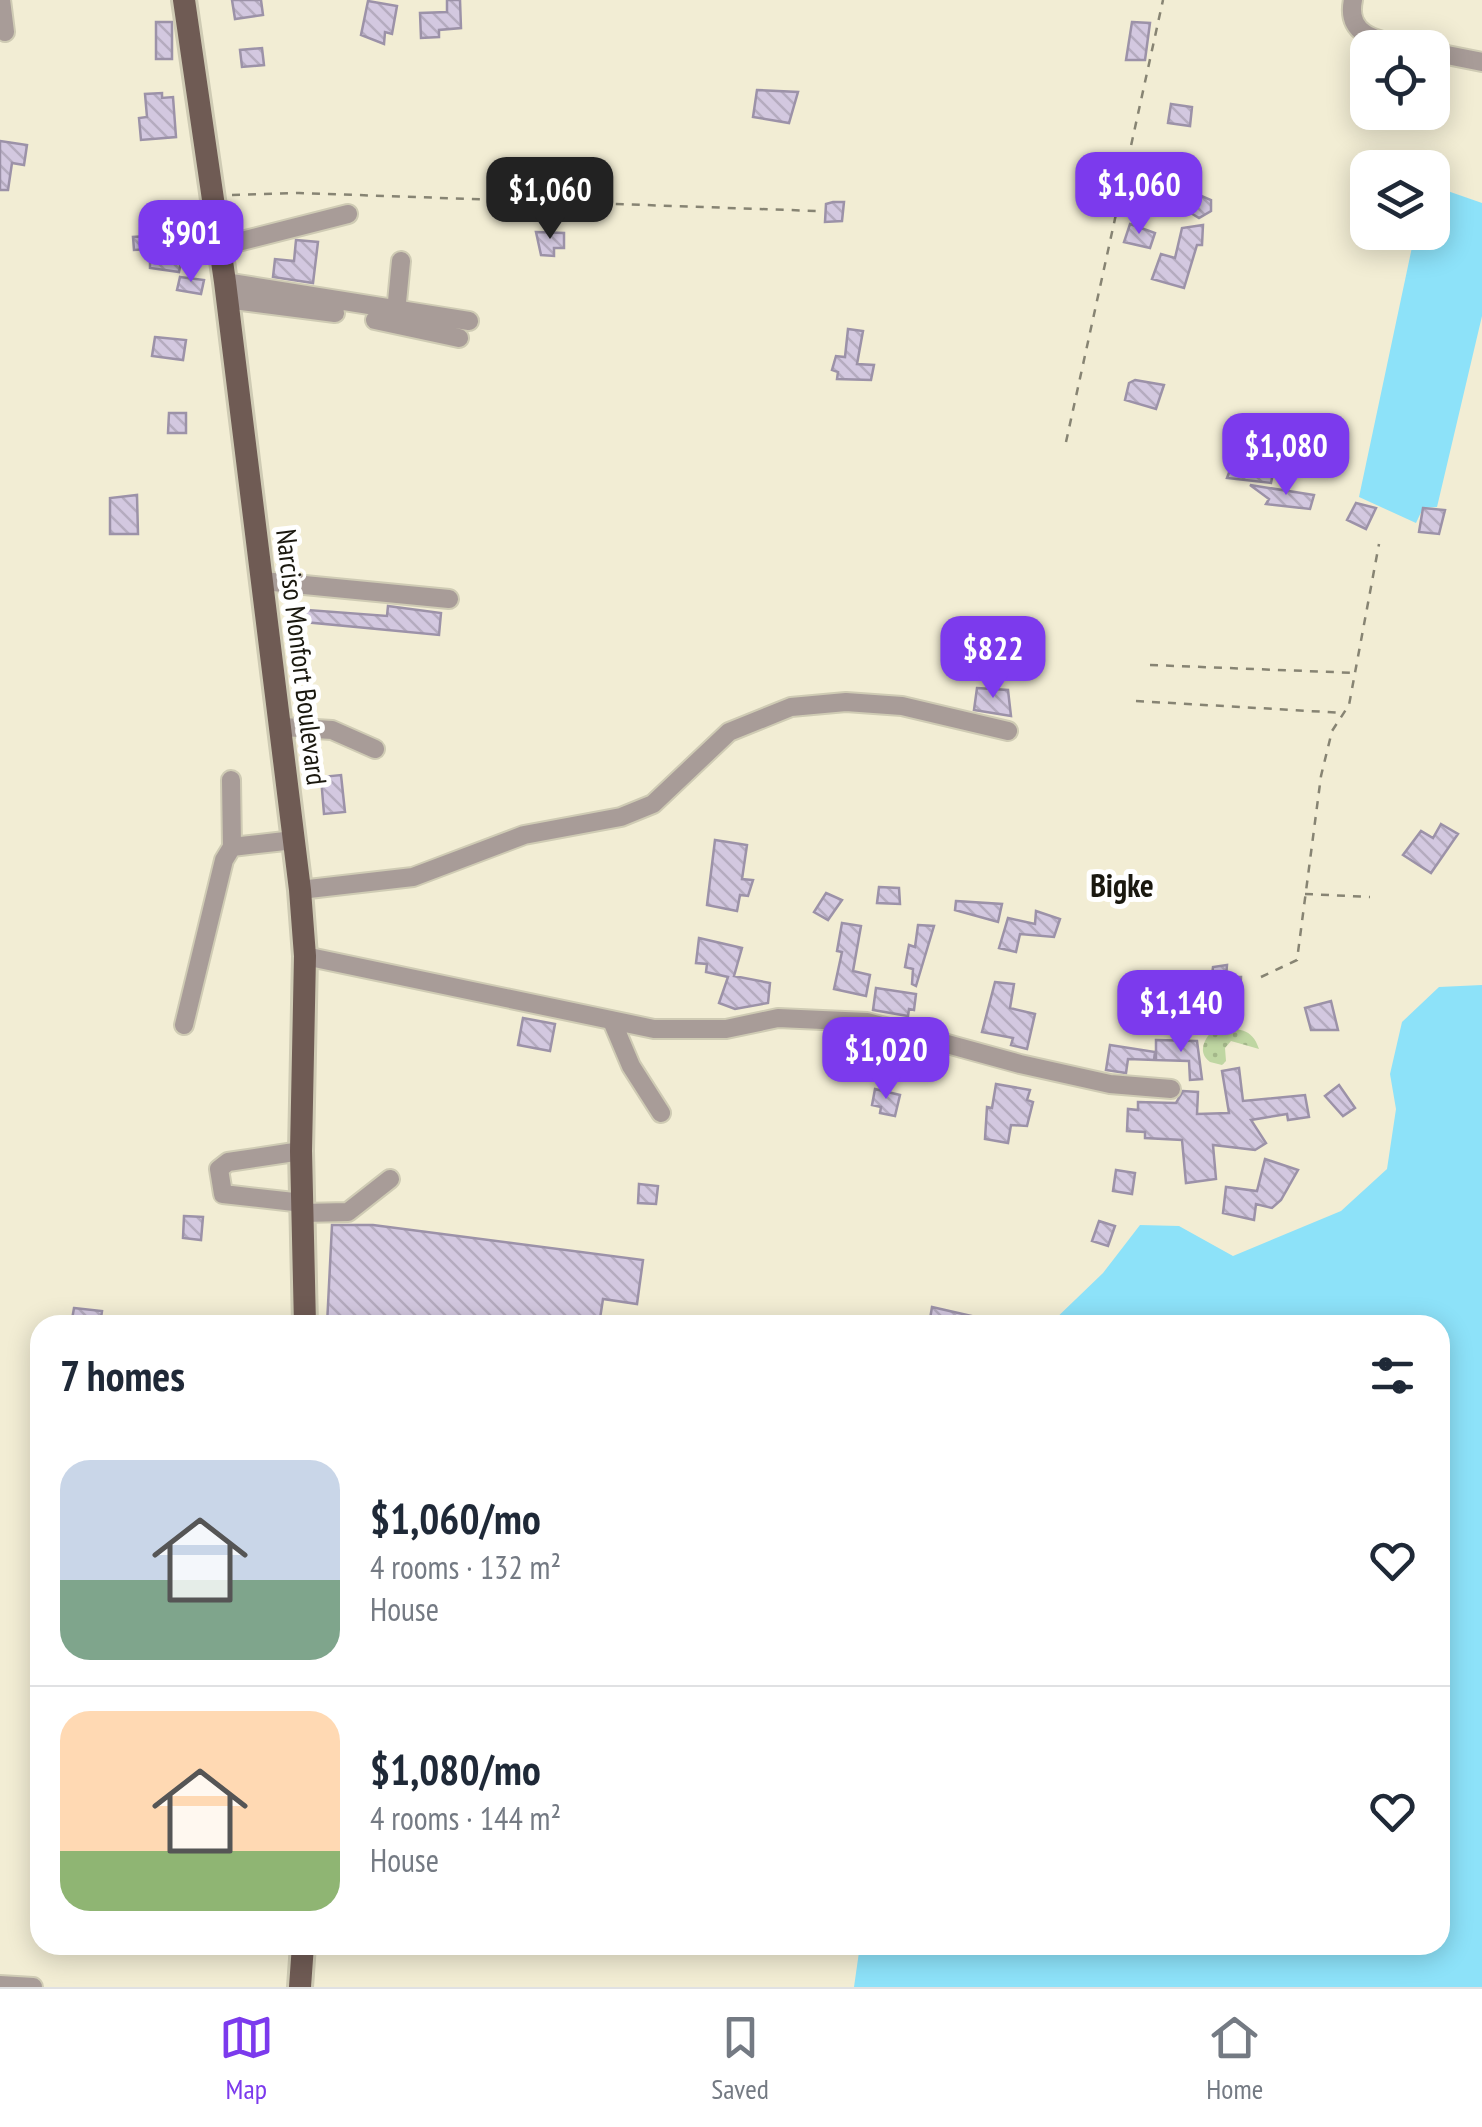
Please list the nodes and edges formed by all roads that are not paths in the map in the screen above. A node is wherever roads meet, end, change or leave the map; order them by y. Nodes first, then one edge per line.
1 (0, 0) edge
2 (184, 0) edge
3 (1353, 0) edge
4 (1358, 30) edge
5 (5, 32) dead end
6 (1450, 56) edge
7 (1482, 62) edge
8 (348, 214) dead end
9 (218, 247) junction
10 (401, 261) dead end
11 (226, 291) junction
12 (396, 312) junction
13 (469, 321) dead end
14 (458, 338) dead end
15 (263, 581) junction
16 (449, 599) dead end
17 (283, 726) junction
18 (1008, 731) dead end
19 (375, 749) dead end
20 (231, 780) dead end
21 (294, 840) junction
22 (232, 847) junction
23 (300, 890) junction
24 (305, 956) junction
25 (612, 1021) junction
26 (184, 1025) dead end
27 (1171, 1089) dead end
28 (661, 1113) dead end
29 (301, 1151) junction
30 (390, 1178) dead end
31 (302, 1208) junction
32 (305, 1315) edge
33 (302, 1955) edge
34 (0, 1985) edge
35 (33, 1987) edge
36 (300, 1987) edge

1 - 5 street
2 - 9 main road, Narciso Monfort Boulevard
3 - 4 street
6 - 7 street
8 - 9 street
9 - 11 main road, Narciso Monfort Boulevard
10 - 12 street
11 - 12 street
11 - 14 street
11 - 15 main road, Narciso Monfort Boulevard
12 - 13 street
15 - 16 street
15 - 17 main road, Narciso Monfort Boulevard
17 - 19 street
17 - 21 main road, Narciso Monfort Boulevard
18 - 23 street
20 - 22 street
21 - 22 street
21 - 23 main road, Narciso Monfort Boulevard
22 - 26 street
23 - 24 main road, Narciso Monfort Boulevard
24 - 25 street
24 - 29 main road, Narciso Monfort Boulevard
25 - 27 street
25 - 28 street
29 - 31 main road, Narciso Monfort Boulevard
29 - 31 street
30 - 31 street
31 - 32 main road, Narciso Monfort Boulevard
33 - 36 main road
34 - 35 street

